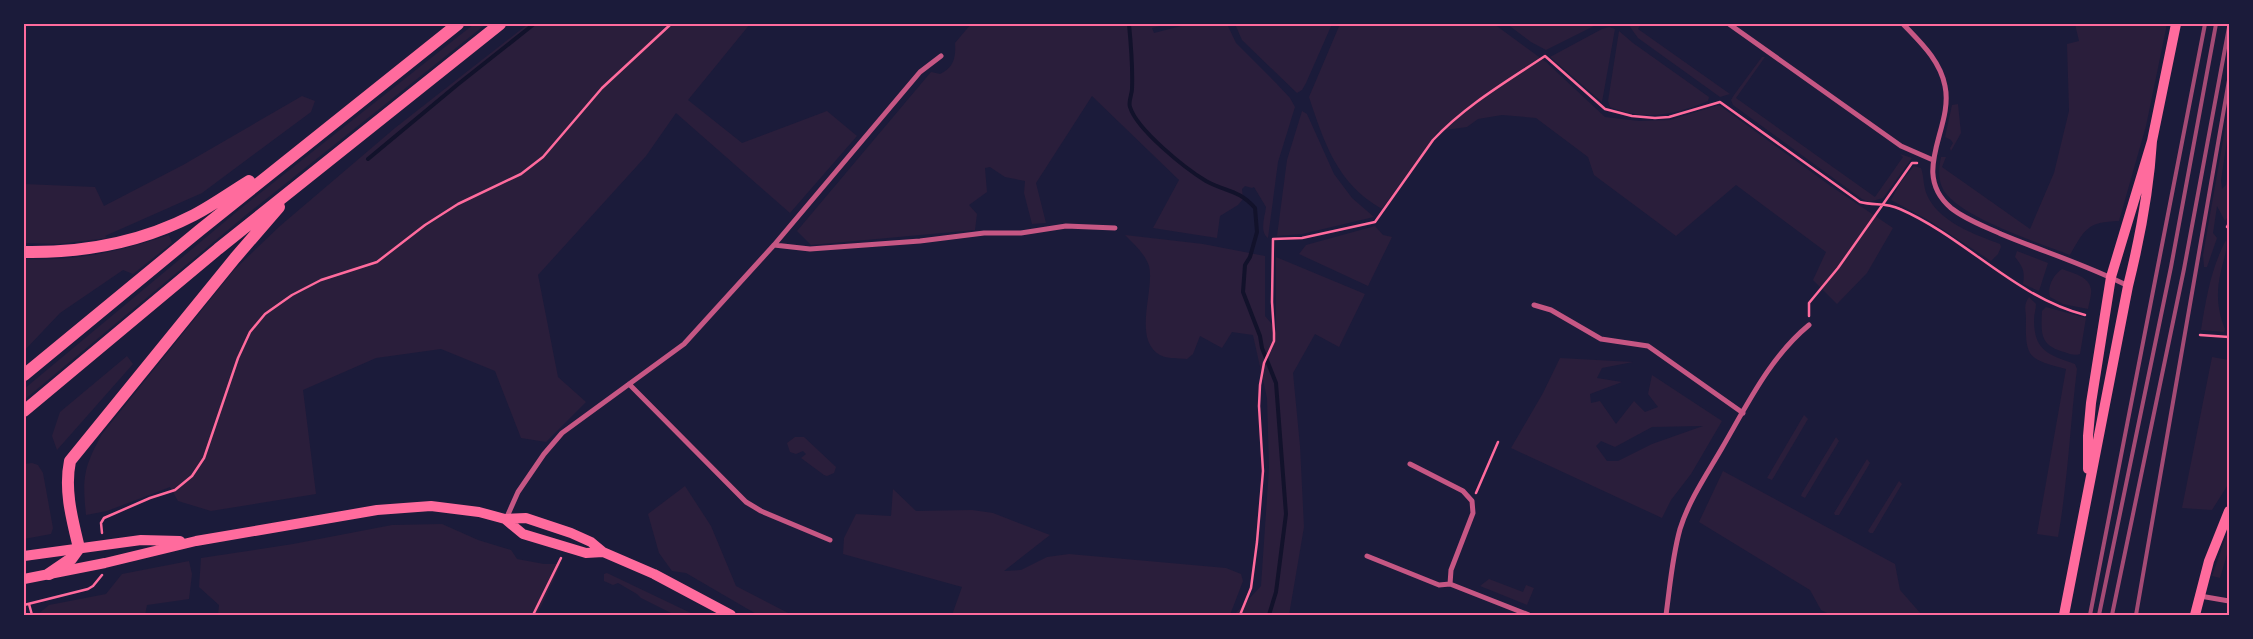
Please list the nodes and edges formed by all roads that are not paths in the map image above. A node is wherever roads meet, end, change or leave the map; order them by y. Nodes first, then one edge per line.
1 (458, 24) edge
2 (500, 24) edge
3 (1729, 24) edge
4 (1903, 24) edge
5 (2176, 24) edge
6 (941, 56) dead end
7 (2152, 142) junction
8 (292, 155) junction
9 (1933, 160) junction
10 (302, 181) junction
11 (1115, 228) dead end
12 (774, 245) junction
13 (24, 252) edge
14 (2112, 277) junction
15 (2128, 286) junction
16 (1534, 304) dead end
17 (1809, 325) road end
18 (24, 375) edge
19 (629, 384) junction
20 (24, 411) edge
21 (1743, 412) junction
22 (1410, 464) dead end
23 (2088, 488) junction
24 (2229, 511) edge
25 (505, 519) junction
26 (830, 540) dead end
27 (196, 541) junction
28 (79, 548) junction
29 (603, 552) junction
30 (24, 556) edge
31 (1367, 556) dead end
32 (50, 574) junction
33 (24, 579) edge
34 (1450, 584) junction
35 (2200, 596) junction
36 (2229, 601) edge
37 (732, 615) edge
38 (1529, 615) edge
39 (1666, 615) edge
40 (2064, 615) edge
41 (2195, 615) edge

1 - 8 highway
2 - 10 highway
3 - 9 street
4 - 9 street
5 - 7 main road
6 - 12 street
7 - 14 main road
7 - 15 main road
8 - 13 highway
8 - 18 highway
9 - 14 street
10 - 20 highway
10 - 28 highway
11 - 12 street
12 - 19 street
14 - 15 street
14 - 23 main road
15 - 23 main road
16 - 21 street
17 - 21 street
19 - 25 street
19 - 26 street
21 - 39 street
22 - 34 street
23 - 40 main road
24 - 35 main road
25 - 27 main road
25 - 29 main road
25 - 29 main road
27 - 28 main road
27 - 32 main road
28 - 30 main road
28 - 32 highway
29 - 37 main road
31 - 34 street
32 - 33 main road
34 - 38 street
35 - 36 street
35 - 41 main road

